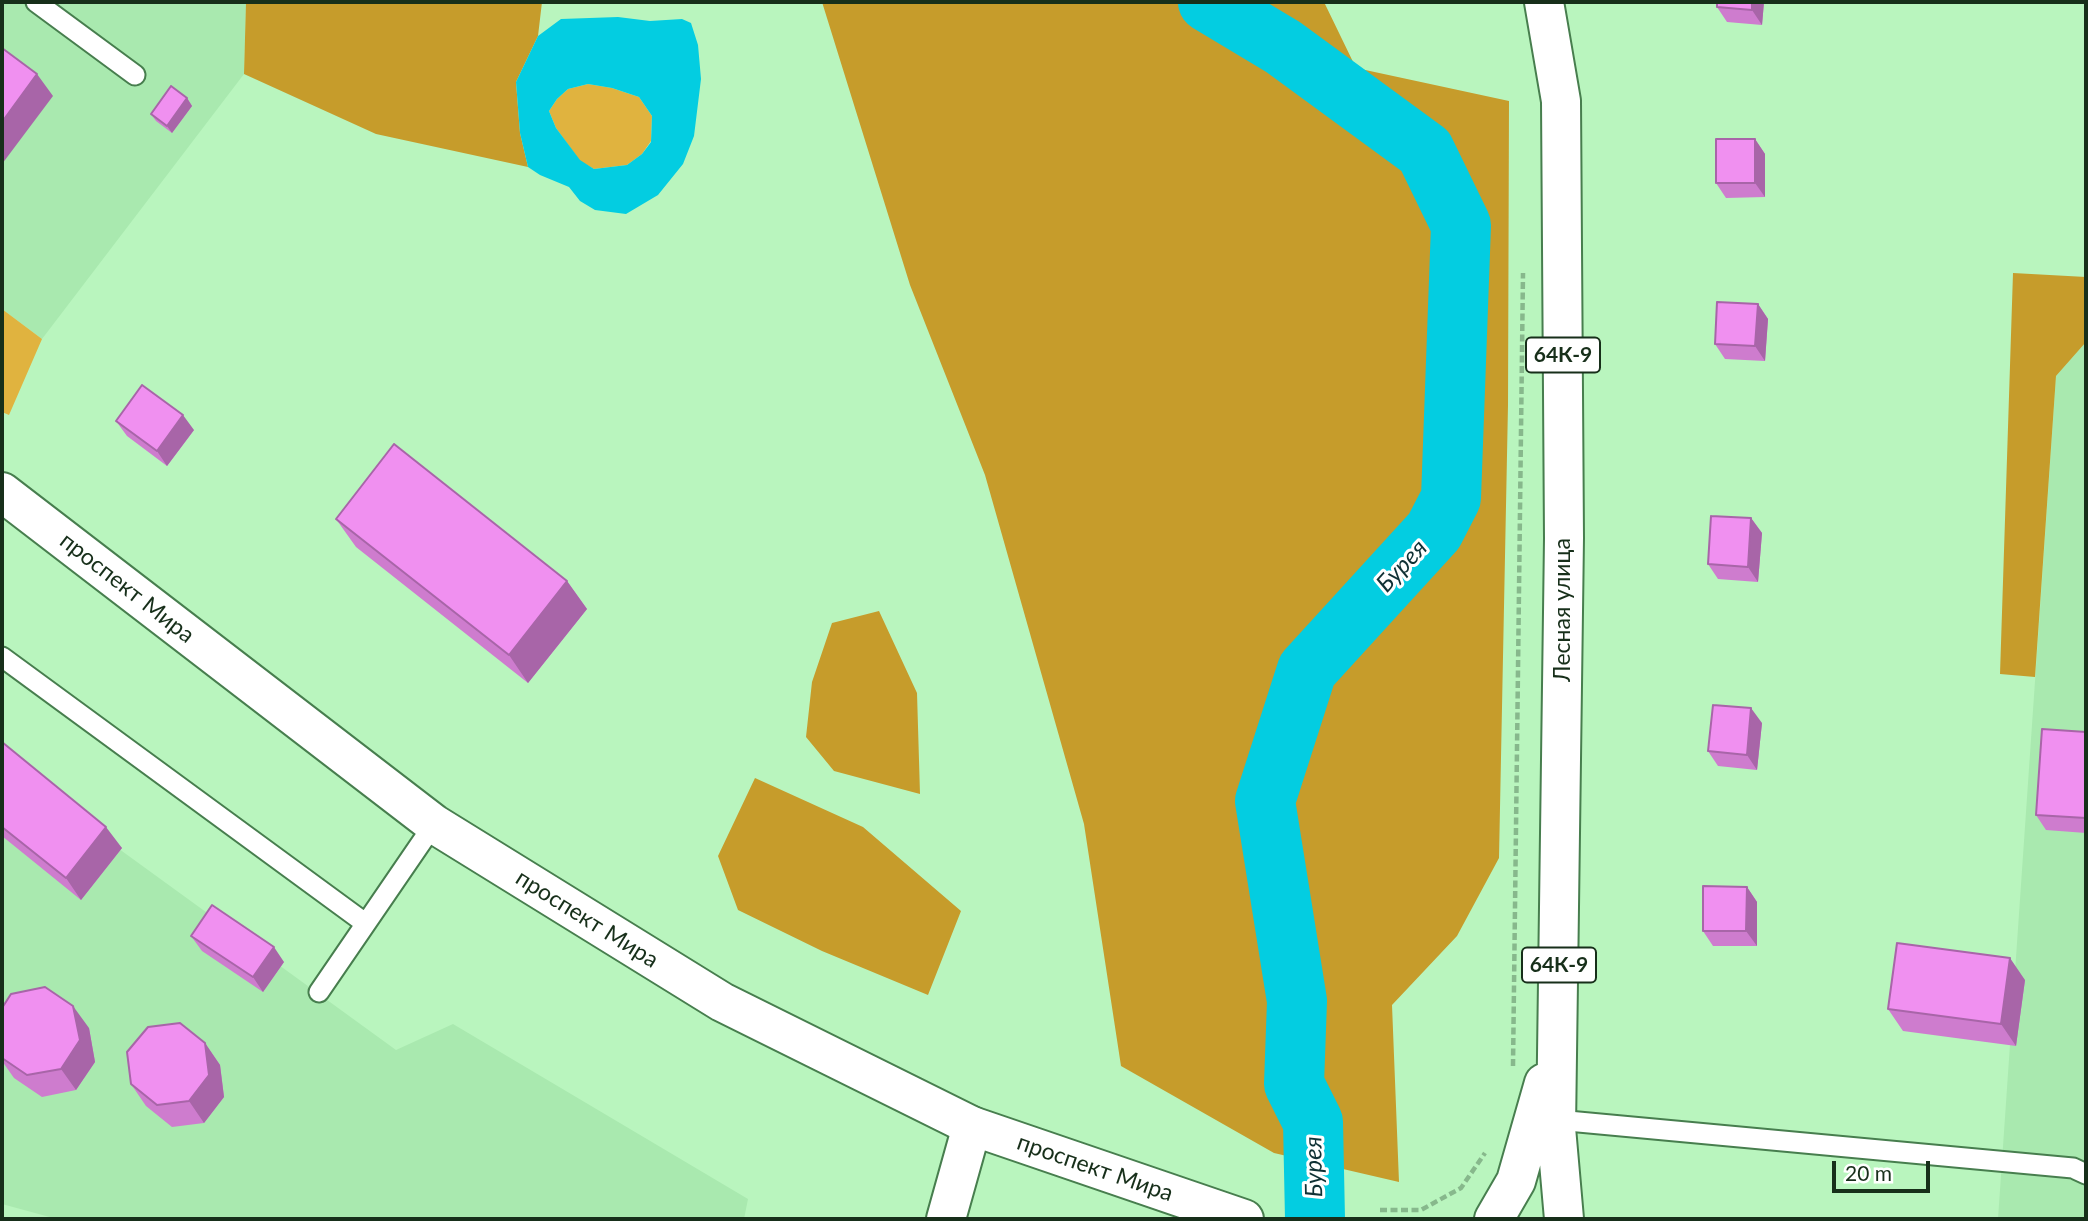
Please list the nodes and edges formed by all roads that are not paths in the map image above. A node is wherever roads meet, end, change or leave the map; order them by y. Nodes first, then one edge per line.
1 (36, 2) edge
2 (1544, 2) edge
3 (135, 75) dead end
4 (2, 492) edge
5 (2, 657) edge
6 (434, 824) junction
7 (365, 923) junction
8 (319, 992) dead end
9 (1558, 1034) junction
10 (972, 1126) junction
11 (1557, 1133) junction
12 (2086, 1174) edge
13 (946, 1219) edge
14 (1244, 1219) edge
15 (1494, 1219) edge
16 (1564, 1219) edge
17 (1586, 1219) edge

1 - 3 lane
2 - 9 main road, Лесная улица / 64К-9
4 - 6 main road, проспект Мира
5 - 7 lane
6 - 7 lane
6 - 10 main road, проспект Мира
7 - 8 lane
9 - 11 main road, Лесная улица / 64К-9
9 - 15 main road
10 - 13 main road
10 - 14 main road, проспект Мира
11 - 12 lane
11 - 16 main road, Лесная улица / 64К-9
11 - 17 main road

